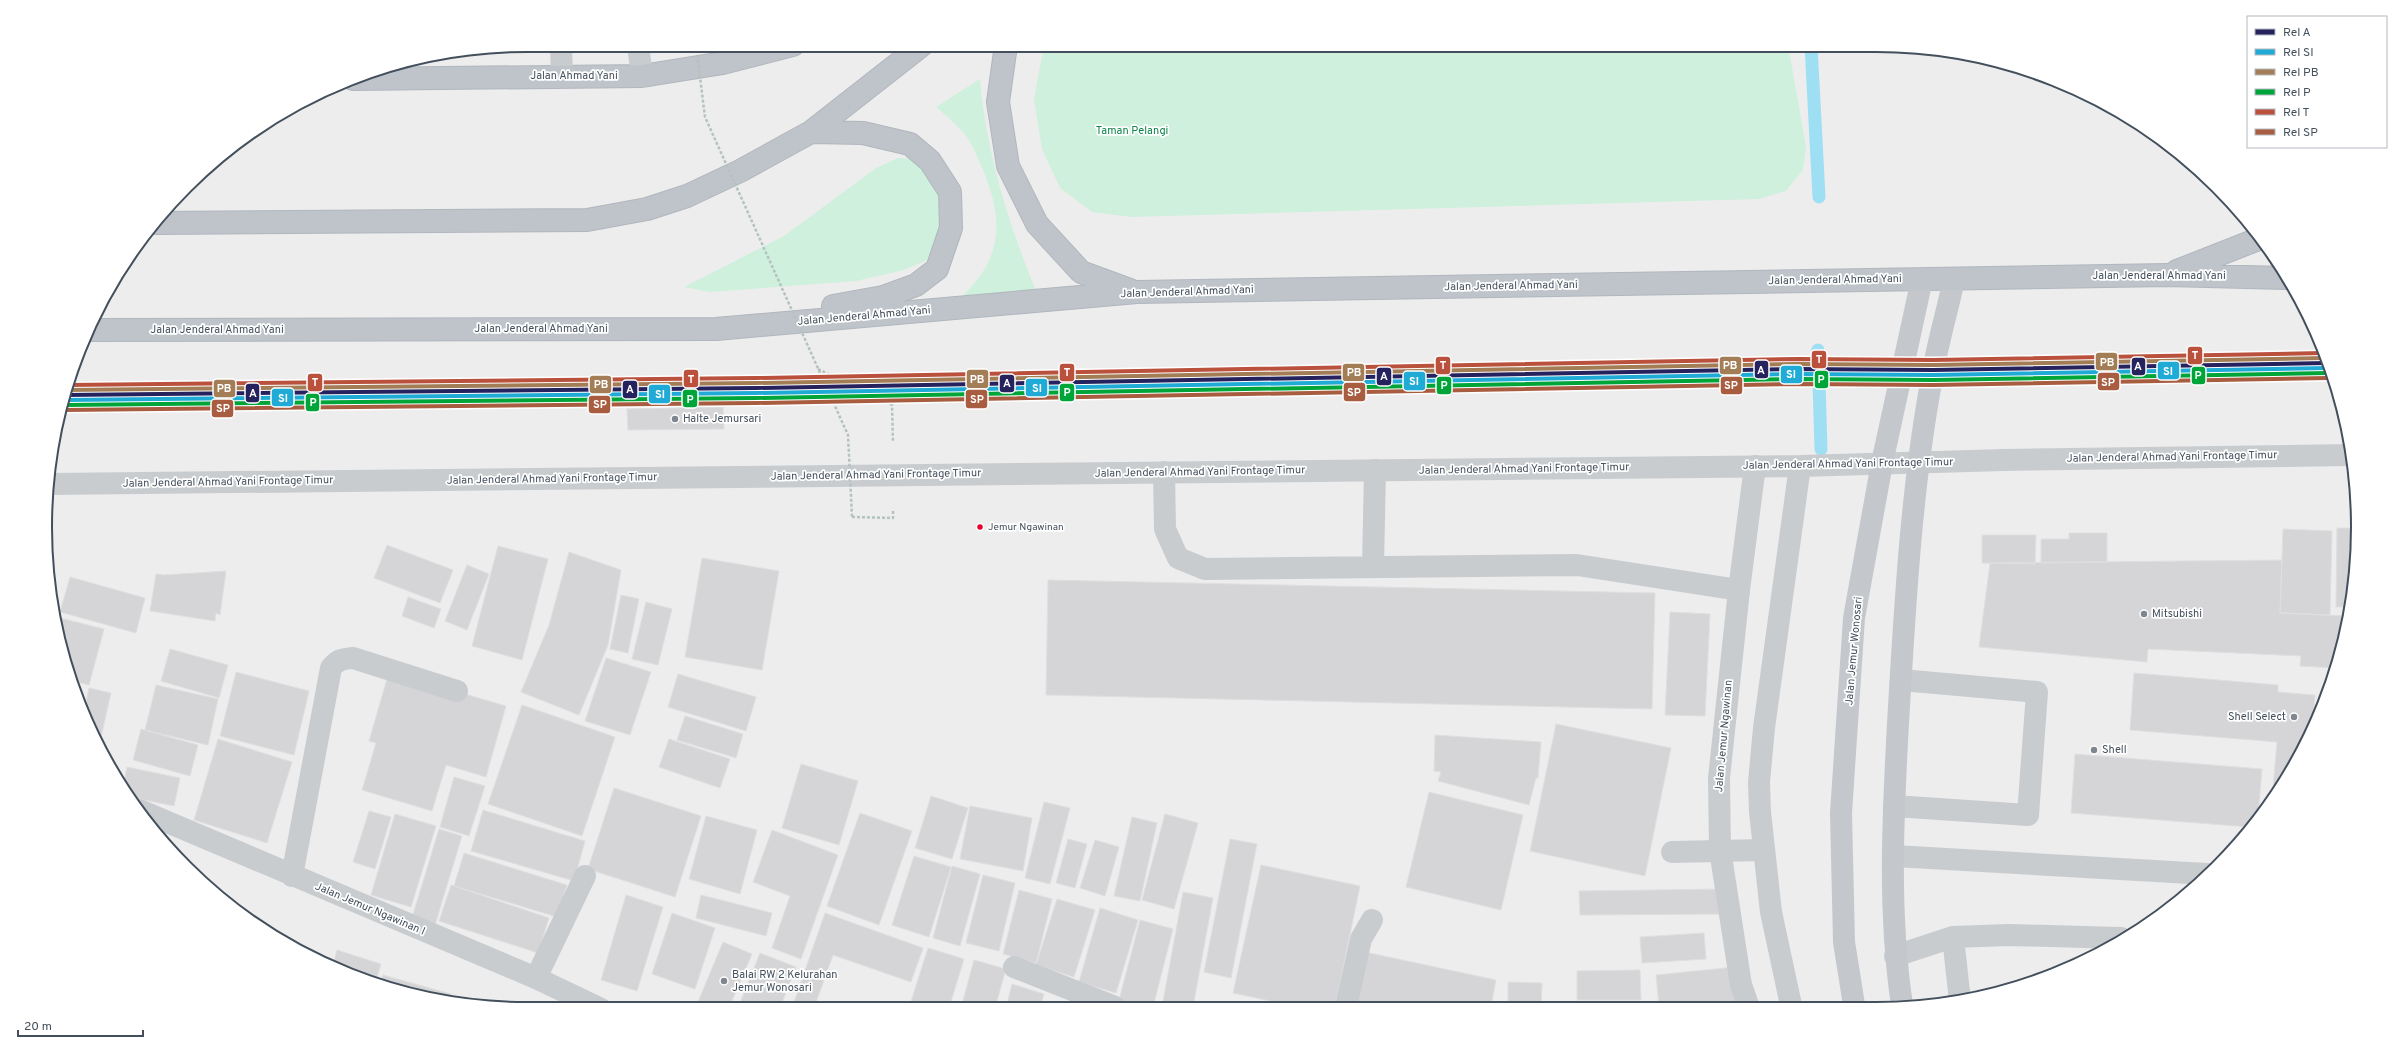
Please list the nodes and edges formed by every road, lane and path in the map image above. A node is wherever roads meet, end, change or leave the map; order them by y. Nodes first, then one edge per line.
1 (561, 52) edge
2 (639, 52) edge
3 (697, 52) edge
4 (765, 52) edge
5 (913, 52) edge
6 (1005, 52) edge
7 (562, 76) junction
8 (642, 76) junction
9 (369, 79) edge
10 (812, 132) junction
11 (163, 223) edge
12 (2255, 240) edge
13 (2167, 275) junction
14 (1954, 278) junction
15 (2280, 278) edge
16 (1922, 279) junction
17 (1137, 292) junction
18 (716, 329) junction
19 (95, 330) edge
20 (818, 369) junction
21 (892, 405) dead end
22 (2345, 455) edge
23 (1919, 462) junction
24 (1882, 463) junction
25 (1755, 466) junction
26 (1800, 466) junction
27 (1375, 470) junction
28 (1164, 472) junction
29 (54, 484) edge
30 (852, 517) dead end
31 (1373, 567) junction
32 (1738, 590) junction
33 (1901, 680) junction
34 (457, 691) dead end
35 (1894, 806) junction
36 (148, 814) edge
37 (1720, 850) junction
38 (1764, 850) junction
39 (1672, 852) dead end
40 (1894, 856) junction
41 (2200, 874) edge
42 (292, 876) junction
43 (585, 876) dead end
44 (1372, 920) dead end
45 (1953, 937) junction
46 (2114, 938) edge
47 (1895, 956) junction
48 (1014, 967) dead end
49 (536, 978) junction
50 (1959, 995) edge
51 (1901, 1001) edge
52 (586, 1002) edge
53 (1103, 1002) edge
54 (1347, 1002) edge
55 (1747, 1002) edge
56 (1790, 1002) edge
57 (1854, 1002) edge

1 - 7 street
2 - 8 street
3 - 20 path, bridge
4 - 8 highway, Jalan Ahmad Yani
5 - 10 highway
6 - 17 highway
7 - 8 highway, Jalan Ahmad Yani
7 - 9 highway, Jalan Ahmad Yani
10 - 11 highway
10 - 18 highway
12 - 13 highway
13 - 14 highway, Jalan Jenderal Ahmad Yani
13 - 15 highway, Jalan Jenderal Ahmad Yani
14 - 16 highway, Jalan Jenderal Ahmad Yani
14 - 23 main road
16 - 17 highway, Jalan Jenderal Ahmad Yani
16 - 24 main road, Jalan Jemur Wonosari
17 - 18 highway, Jalan Jenderal Ahmad Yani
18 - 19 highway, Jalan Jenderal Ahmad Yani
20 - 21 path
20 - 30 path, bridge
22 - 23 street, Jalan Jenderal Ahmad Yani Frontage Timur
23 - 24 street, Jalan Jenderal Ahmad Yani Frontage Timur
23 - 33 main road
24 - 26 street, Jalan Jenderal Ahmad Yani Frontage Timur
24 - 57 main road, Jalan Jemur Wonosari
25 - 26 street, Jalan Jenderal Ahmad Yani Frontage Timur
25 - 27 street, Jalan Jenderal Ahmad Yani Frontage Timur
25 - 32 street, Jalan Jemur Ngawinan
26 - 38 street
27 - 28 street, Jalan Jenderal Ahmad Yani Frontage Timur
27 - 31 street
28 - 29 street, Jalan Jenderal Ahmad Yani Frontage Timur
28 - 31 street
31 - 32 street
32 - 37 street, Jalan Jemur Ngawinan
33 - 35 main road
33 - 35 street
34 - 42 street
35 - 40 main road
36 - 42 street, Jalan Jemur Ngawinan I
37 - 38 street
37 - 39 street
37 - 55 street, Jalan Jemur Ngawinan
38 - 56 street
40 - 41 street
40 - 47 main road
42 - 49 street, Jalan Jemur Ngawinan I
43 - 49 street
44 - 54 street
45 - 46 street
45 - 47 street
45 - 50 street
47 - 51 main road
48 - 53 street
49 - 52 street, Jalan Jemur Ngawinan I

